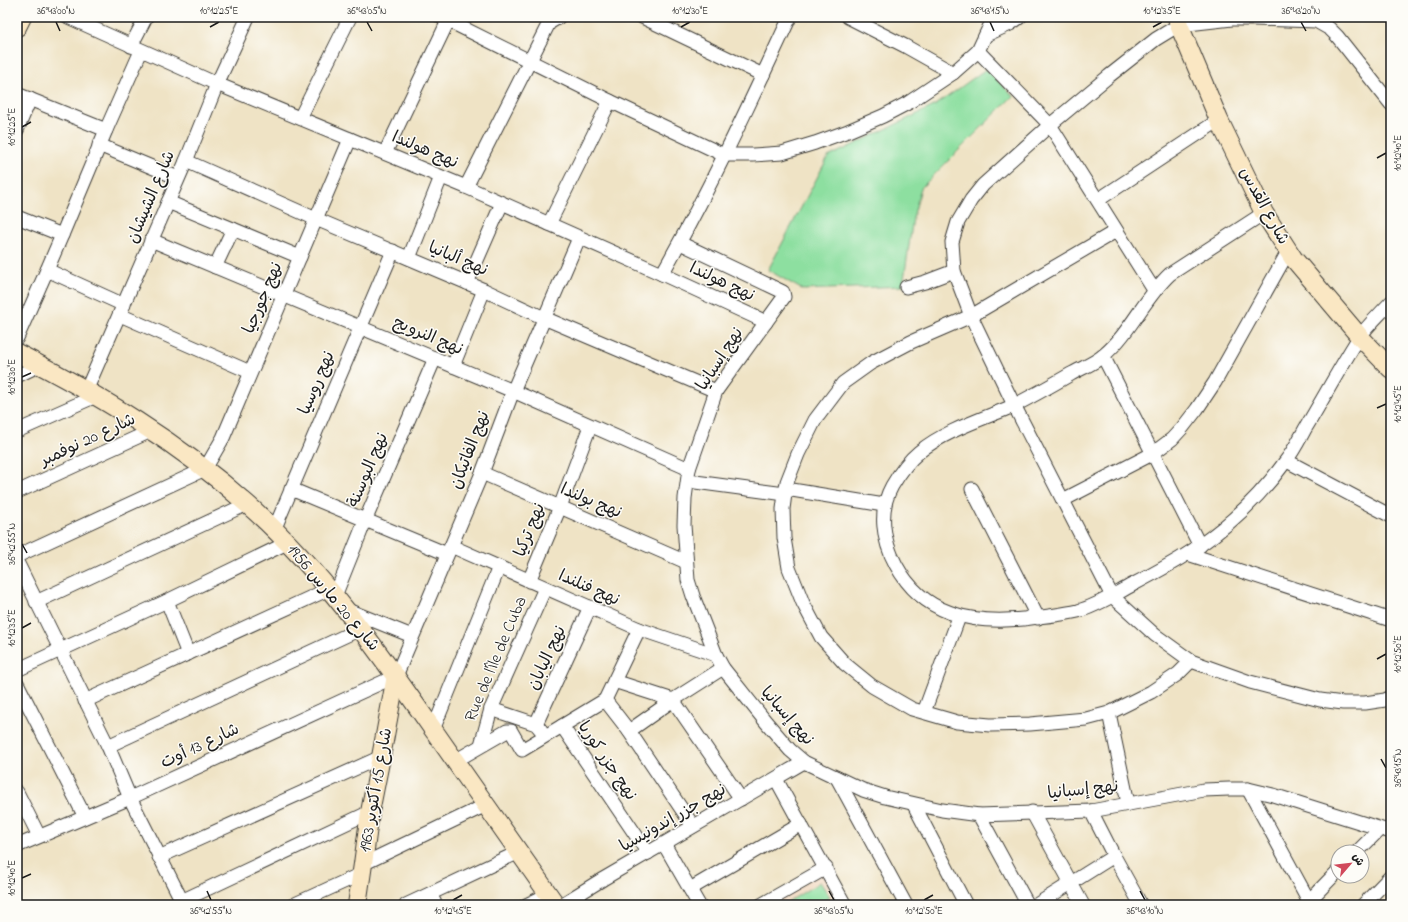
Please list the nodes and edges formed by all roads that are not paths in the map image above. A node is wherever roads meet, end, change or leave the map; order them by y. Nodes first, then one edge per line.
1 (22, 17) edge
2 (68, 17) edge
3 (146, 17) edge
4 (248, 17) edge
5 (350, 17) edge
6 (642, 17) edge
7 (790, 17) edge
8 (848, 17) edge
9 (994, 17) edge
10 (1020, 17) edge
11 (445, 19) edge
12 (552, 19) edge
13 (1317, 19) edge
14 (1178, 21) edge
15 (17, 27) edge
16 (986, 35) junction
17 (136, 48) junction
18 (978, 51) junction
19 (529, 60) junction
20 (953, 74) junction
21 (763, 75) junction
22 (217, 84) junction
23 (17, 94) edge
24 (30, 99) junction
25 (610, 101) junction
26 (1391, 104) edge
27 (300, 118) junction
28 (1219, 120) junction
29 (1050, 125) junction
30 (17, 130) edge
31 (106, 130) junction
32 (350, 139) junction
33 (99, 145) junction
34 (385, 153) junction
35 (724, 155) junction
36 (186, 161) junction
37 (441, 177) junction
38 (178, 178) junction
39 (466, 187) junction
40 (1098, 200) junction
41 (168, 202) junction
42 (502, 203) junction
43 (1264, 213) junction
44 (17, 218) edge
45 (316, 219) junction
46 (549, 224) junction
47 (234, 229) junction
48 (1116, 230) junction
49 (62, 235) junction
50 (579, 238) junction
51 (151, 240) junction
52 (680, 243) junction
53 (1289, 250) junction
54 (393, 251) junction
55 (300, 257) junction
56 (409, 258) junction
57 (215, 267) junction
58 (48, 270) junction
59 (954, 271) junction
60 (662, 274) junction
61 (467, 283) junction
62 (906, 286) dead end
63 (484, 290) junction
64 (1154, 290) junction
65 (283, 295) junction
66 (1391, 302) edge
67 (122, 310) junction
68 (970, 316) junction
69 (544, 318) junction
70 (766, 322) junction
71 (360, 326) junction
72 (1360, 337) junction
73 (17, 338) edge
74 (17, 353) edge
75 (1102, 356) junction
76 (435, 358) junction
77 (40, 365) junction
78 (453, 366) junction
79 (1391, 370) edge
80 (250, 372) junction
81 (17, 376) edge
82 (512, 391) junction
83 (716, 391) junction
84 (91, 394) junction
85 (1014, 405) junction
86 (590, 426) junction
87 (153, 430) junction
88 (17, 431) edge
89 (1152, 454) junction
90 (1287, 460) junction
91 (205, 469) junction
92 (482, 473) junction
93 (689, 475) junction
94 (291, 489) junction
95 (972, 489) dead end
96 (785, 491) junction
97 (17, 492) edge
98 (1063, 500) junction
99 (247, 504) junction
100 (884, 505) junction
101 (560, 507) junction
102 (1391, 516) edge
103 (365, 521) junction
104 (274, 530) junction
105 (287, 543) junction
106 (1200, 546) junction
107 (449, 550) junction
108 (1188, 554) junction
109 (17, 556) edge
110 (17, 562) edge
111 (686, 562) junction
112 (499, 567) junction
113 (529, 581) junction
114 (545, 588) junction
115 (1112, 596) junction
116 (337, 598) junction
117 (167, 601) junction
118 (36, 602) junction
119 (590, 608) junction
120 (959, 617) junction
121 (1038, 618) junction
122 (1391, 620) edge
123 (360, 629) junction
124 (639, 629) junction
125 (412, 636) junction
126 (60, 651) junction
127 (188, 654) junction
128 (716, 655) junction
129 (1191, 661) junction
130 (723, 668) junction
131 (17, 670) edge
132 (396, 676) junction
133 (614, 681) junction
134 (17, 683) edge
135 (1391, 697) edge
136 (605, 700) junction
137 (673, 700) junction
138 (85, 701) junction
139 (492, 709) junction
140 (924, 712) junction
141 (1109, 714) junction
142 (536, 724) junction
143 (562, 726) junction
144 (433, 730) junction
145 (629, 731) junction
146 (546, 736) junction
147 (481, 745) junction
148 (108, 746) junction
149 (382, 757) junction
150 (455, 761) junction
151 (804, 762) junction
152 (837, 778) junction
153 (776, 779) junction
154 (1248, 790) junction
155 (17, 792) edge
156 (130, 798) junction
157 (741, 799) junction
158 (1128, 803) junction
159 (486, 805) junction
160 (914, 805) junction
161 (1091, 811) junction
162 (370, 812) junction
163 (1032, 812) junction
164 (979, 815) junction
165 (85, 817) junction
166 (801, 824) junction
167 (693, 826) junction
168 (1385, 831) edge
169 (39, 836) junction
170 (664, 844) junction
171 (1368, 844) edge
172 (17, 846) edge
173 (518, 852) junction
174 (648, 853) junction
175 (1114, 856) junction
176 (159, 857) junction
177 (826, 868) junction
178 (362, 869) junction
179 (1391, 876) edge
180 (1330, 879) edge
181 (1071, 882) junction
182 (690, 889) junction
183 (433, 900) edge
184 (556, 901) edge
185 (1307, 903) edge
186 (179, 904) edge
187 (293, 905) edge
188 (357, 905) edge
189 (406, 905) edge
190 (526, 905) edge
191 (699, 905) edge
192 (761, 905) edge
193 (845, 905) edge
194 (906, 905) edge
195 (966, 905) edge
196 (1028, 905) edge
197 (1036, 905) edge
198 (1083, 905) edge
199 (1141, 905) edge
200 (1364, 905) edge

1 - 15 street
2 - 17 street, نهج هولندا
3 - 17 street
4 - 22 street, شارع الشيشان
5 - 27 street
6 - 21 street
7 - 21 street
8 - 20 street
9 - 16 street
10 - 16 street
11 - 19 street
11 - 34 street
12 - 19 street
13 - 14 street
13 - 26 street
14 - 28 street, شارع القدس
14 - 29 street
16 - 18 street
17 - 22 street, نهج هولندا
17 - 31 street
18 - 20 street
18 - 29 street
19 - 25 street
19 - 39 street
20 - 35 street
21 - 35 street
22 - 27 street, نهج هولندا
22 - 36 street, شارع الشيشان
23 - 24 street
24 - 30 street
24 - 31 street
25 - 35 street
25 - 46 street
27 - 32 street, نهج هولندا
28 - 40 street
28 - 43 street, شارع القدس
29 - 40 street
29 - 59 street
31 - 33 street
32 - 34 street, نهج هولندا
32 - 45 street, نهج جورجيا
33 - 38 street
33 - 49 street
34 - 37 street, نهج هولندا
35 - 52 street
36 - 38 street, شارع الشيشان
36 - 45 street, نهج ألبانيا
37 - 39 street, نهج هولندا
37 - 56 street
38 - 41 street, شارع الشيشان
39 - 42 street, نهج هولندا
40 - 48 street
41 - 47 street
41 - 51 street, شارع الشيشان
42 - 46 street, نهج هولندا
42 - 61 street
43 - 53 street, شارع القدس
43 - 64 street
44 - 49 street
45 - 54 street, نهج ألبانيا
45 - 55 street, نهج جورجيا
46 - 50 street, نهج هولندا
47 - 55 street
47 - 57 street
48 - 64 street
48 - 68 street
49 - 58 street
50 - 60 street, نهج هولندا
50 - 69 street, نهج الفاتيكان
51 - 57 street, نهج النرويج
51 - 67 street, شارع الشيشان
52 - 60 street
52 - 70 street, نهج إسبانيا
53 - 72 street, شارع القدس
53 - 89 street
54 - 56 street, نهج ألبانيا
54 - 71 street, نهج روسيا
55 - 65 street, نهج جورجيا
56 - 61 street, نهج ألبانيا
57 - 65 street, نهج النرويج
58 - 67 street
58 - 73 street
59 - 62 street
59 - 68 street
60 - 70 street, نهج هولندا
61 - 63 street, نهج ألبانيا
63 - 69 street, نهج ألبانيا
63 - 78 street
64 - 75 street
65 - 71 street, نهج النرويج
65 - 80 street, نهج جورجيا
66 - 72 street
67 - 80 street
67 - 84 street, شارع الشيشان
68 - 85 street
68 - 96 street
69 - 82 street, نهج الفاتيكان
69 - 83 street, نهج ألبانيا
70 - 83 street, نهج إسبانيا
71 - 76 street, نهج النرويج
71 - 94 street, نهج روسيا
72 - 79 street, شارع القدس
72 - 90 street
74 - 77 street, شارع 20 مارس 1956
75 - 85 street
75 - 89 street
76 - 78 street, نهج النرويج
76 - 103 street, نهج البوسنة
77 - 81 street
77 - 84 street, شارع 20 مارس 1956
78 - 82 street, نهج النرويج
80 - 91 street, نهج جورجيا
82 - 86 street, نهج النرويج
82 - 92 street, نهج الفاتيكان
83 - 93 street, نهج إسبانيا
84 - 87 street, شارع 20 مارس 1956
84 - 88 street
85 - 98 street
85 - 100 street
86 - 93 street, نهج النرويج
86 - 101 street, نهج تركيا
87 - 91 street, شارع 20 مارس 1956
87 - 97 street, شارع 20 نوفمبر
89 - 98 street
89 - 106 street
90 - 102 street
90 - 106 street
91 - 99 street, شارع 20 مارس 1956
91 - 109 street
92 - 101 street, نهج بولندا
92 - 107 street, نهج الفاتيكان
93 - 96 street, نهج النرويج
93 - 111 street, نهج إسبانيا
94 - 103 street, نهج فنلندا
94 - 104 street, نهج روسيا
95 - 121 street
96 - 100 street, نهج النرويج
96 - 140 street
98 - 115 street
99 - 104 street, شارع 20 مارس 1956
99 - 118 street
100 - 120 street
101 - 111 street, نهج بولندا
101 - 113 street, نهج تركيا
103 - 107 street, نهج فنلندا
103 - 116 street, نهج البوسنة
104 - 105 street, شارع 20 مارس 1956
105 - 116 street, شارع 20 مارس 1956
105 - 117 street
106 - 108 street
107 - 112 street, نهج فنلندا
107 - 125 street, نهج الفاتيكان
108 - 115 street
108 - 122 street
110 - 118 street
111 - 128 street, نهج إسبانيا
112 - 113 street, نهج فنلندا
112 - 144 street
113 - 114 street, نهج فنلندا
114 - 119 street, نهج فنلندا
114 - 139 street, Rue de l'Île de Cuba
115 - 121 street
115 - 129 street
116 - 123 street, شارع 20 مارس 1956
116 - 125 street
116 - 127 street
117 - 126 street
117 - 127 street
118 - 126 street
119 - 124 street, نهج فنلندا
119 - 142 street, نهج اليابان
120 - 121 street
120 - 140 street
123 - 132 street, شارع 20 مارس 1956
123 - 148 street
124 - 128 street, نهج فنلندا
124 - 133 street
125 - 132 street, نهج الفاتيكان
126 - 131 street
126 - 138 street
127 - 138 street
128 - 130 street, نهج إسبانيا
129 - 135 street
129 - 141 street
130 - 137 street
130 - 151 street, نهج إسبانيا
132 - 144 street, شارع 20 مارس 1956
132 - 149 street, شارع 15 أكتوبر 1963
132 - 156 street, شارع 13 أوت
133 - 136 street
133 - 137 street
134 - 165 street
136 - 143 street
136 - 145 street
137 - 145 street
137 - 157 street
138 - 148 street
139 - 142 street
139 - 147 street, Rue de l'Île de Cuba
140 - 141 street
141 - 158 street
142 - 146 street
143 - 146 street, نهج جزر كوريا
143 - 174 street, نهج جزر كوريا
144 - 150 street, شارع 20 مارس 1956
145 - 167 street
146 - 147 street, نهج جزر كوريا
147 - 150 street
148 - 156 street
149 - 162 street, شارع 15 أكتوبر 1963
149 - 176 street
150 - 159 street, شارع 20 مارس 1956
151 - 152 street, نهج إسبانيا
151 - 153 street, نهج جزر إندونيسيا
152 - 160 street, نهج إسبانيا
152 - 194 street
153 - 157 street, نهج جزر إندونيسيا
153 - 166 street
154 - 158 street, نهج إسبانيا
154 - 168 street, نهج إسبانيا
154 - 185 street
155 - 169 street
156 - 165 street, شارع 13 أوت
156 - 176 street
157 - 167 street, نهج جزر إندونيسيا
158 - 161 street, نهج إسبانيا
159 - 173 street, شارع 20 مارس 1956
159 - 178 street
160 - 164 street, نهج إسبانيا
160 - 195 street
161 - 163 street, نهج إسبانيا
161 - 175 street
162 - 178 street, شارع 15 أكتوبر 1963
162 - 186 street
163 - 164 street, نهج إسبانيا
163 - 181 street
164 - 196 street
165 - 169 street, شارع 13 أوت
166 - 177 street
166 - 182 street
167 - 170 street, نهج جزر إندونيسيا
168 - 171 street
169 - 172 street, شارع 13 أوت
170 - 174 street, نهج جزر إندونيسيا
170 - 182 street
173 - 183 street
173 - 184 street, شارع 20 مارس 1956
174 - 184 street, نهج جزر إندونيسيا
175 - 181 street
175 - 199 street
176 - 186 street
177 - 192 street
177 - 193 street
178 - 187 street
178 - 188 street, شارع 15 أكتوبر 1963
179 - 200 street
180 - 185 street
181 - 197 street
181 - 198 street
182 - 191 street
183 - 189 street
184 - 190 street, نهج جزر إندونيسيا

